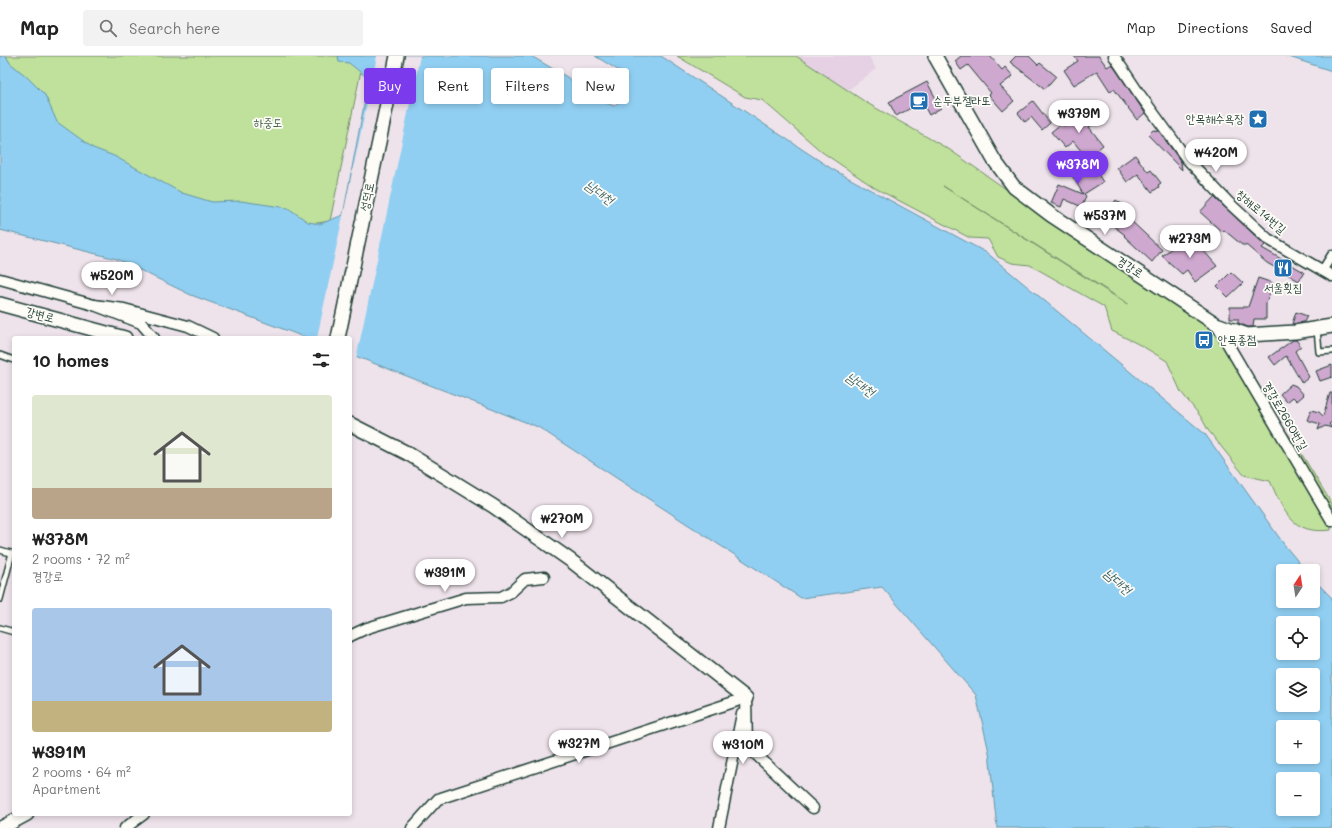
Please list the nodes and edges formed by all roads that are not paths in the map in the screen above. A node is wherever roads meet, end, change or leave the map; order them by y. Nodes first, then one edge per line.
1 (397, 56) edge
2 (935, 56) edge
3 (1114, 56) edge
4 (1332, 255) edge
5 (1329, 274) edge
6 (0, 279) edge
7 (0, 304) edge
8 (94, 305) junction
9 (1216, 324) junction
10 (1332, 326) edge
11 (1317, 328) junction
12 (118, 336) edge
13 (152, 336) edge
14 (209, 336) edge
15 (338, 336) edge
16 (1332, 351) edge
17 (0, 356) edge
18 (12, 359) edge
19 (352, 425) edge
20 (1332, 521) edge
21 (0, 550) edge
22 (12, 553) edge
23 (12, 557) edge
24 (544, 577) dead end
25 (0, 599) edge
26 (0, 628) edge
27 (12, 631) edge
28 (352, 635) edge
29 (746, 698) junction
30 (813, 808) dead end
31 (23, 816) edge
32 (141, 816) edge
33 (1, 828) edge
34 (125, 828) edge
35 (412, 828) edge
36 (719, 828) edge

1 - 15 street, 성덕로
2 - 9 street, 경강로
3 - 5 street, 창해로14번길
4 - 5 street
6 - 8 street
7 - 12 street, 강변로
8 - 13 street
8 - 14 street
9 - 11 street, 경강로
9 - 20 street, 경강로2660번길
10 - 11 street, 경강로
11 - 16 lane
17 - 18 lane
19 - 29 street
21 - 22 lane
23 - 25 lane
24 - 28 street
26 - 27 lane
29 - 30 street
29 - 35 street
29 - 36 street
31 - 33 street
32 - 34 street

